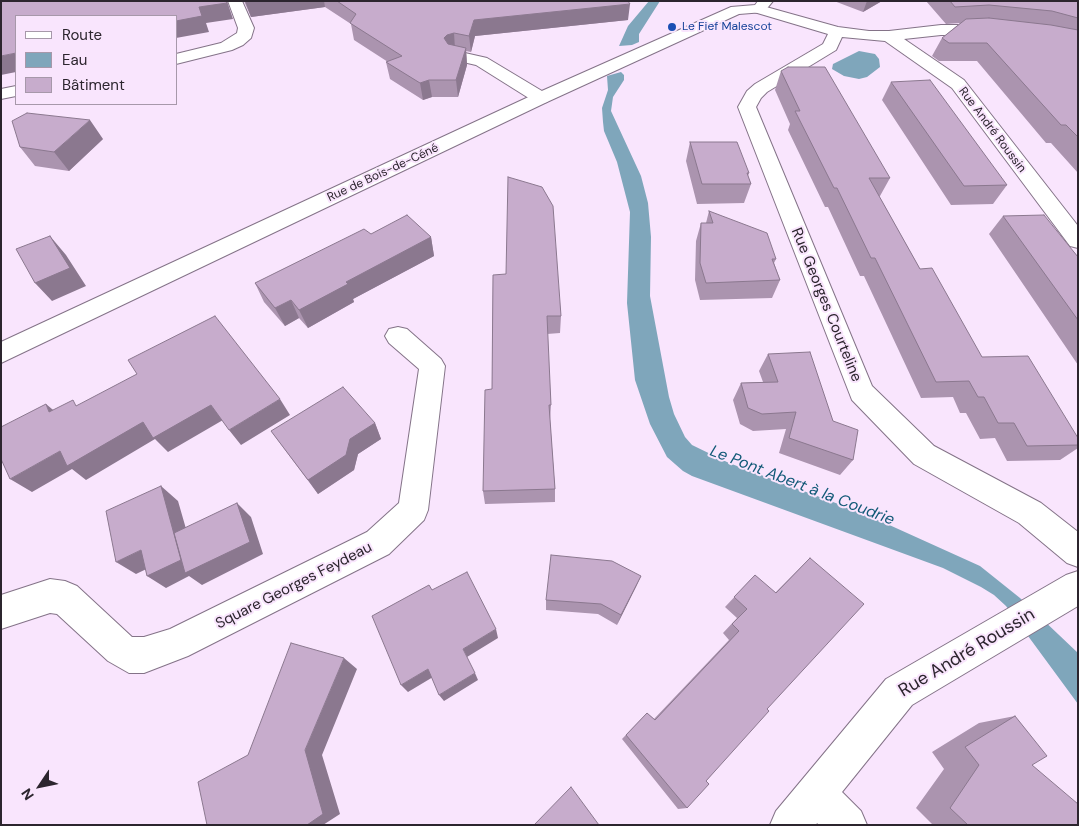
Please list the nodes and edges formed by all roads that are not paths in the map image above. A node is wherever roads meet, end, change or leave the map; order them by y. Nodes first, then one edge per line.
1 (236, 1) edge
2 (762, 5) edge
3 (1003, 31) edge
4 (838, 32) junction
5 (889, 36) junction
6 (456, 56) edge
7 (178, 59) edge
8 (15, 91) edge
9 (1, 94) edge
10 (541, 98) junction
11 (1078, 242) edge
12 (398, 336) dead end
13 (1, 353) edge
14 (1078, 552) edge
15 (1078, 586) edge
16 (1, 612) edge
17 (816, 793) junction
18 (790, 825) edge
19 (847, 825) edge

1 - 7 street
2 - 4 street
2 - 10 street, Rue de Bois-de-Céné
3 - 5 street
4 - 5 street
4 - 14 street, Rue Georges Courteline
5 - 11 street, Rue André Roussin
6 - 10 street
8 - 9 street
10 - 13 street, Rue de Bois-de-Céné
12 - 16 street, Square Georges Feydeau
15 - 17 street, Rue André Roussin
17 - 18 street, Rue André Roussin
17 - 19 street

